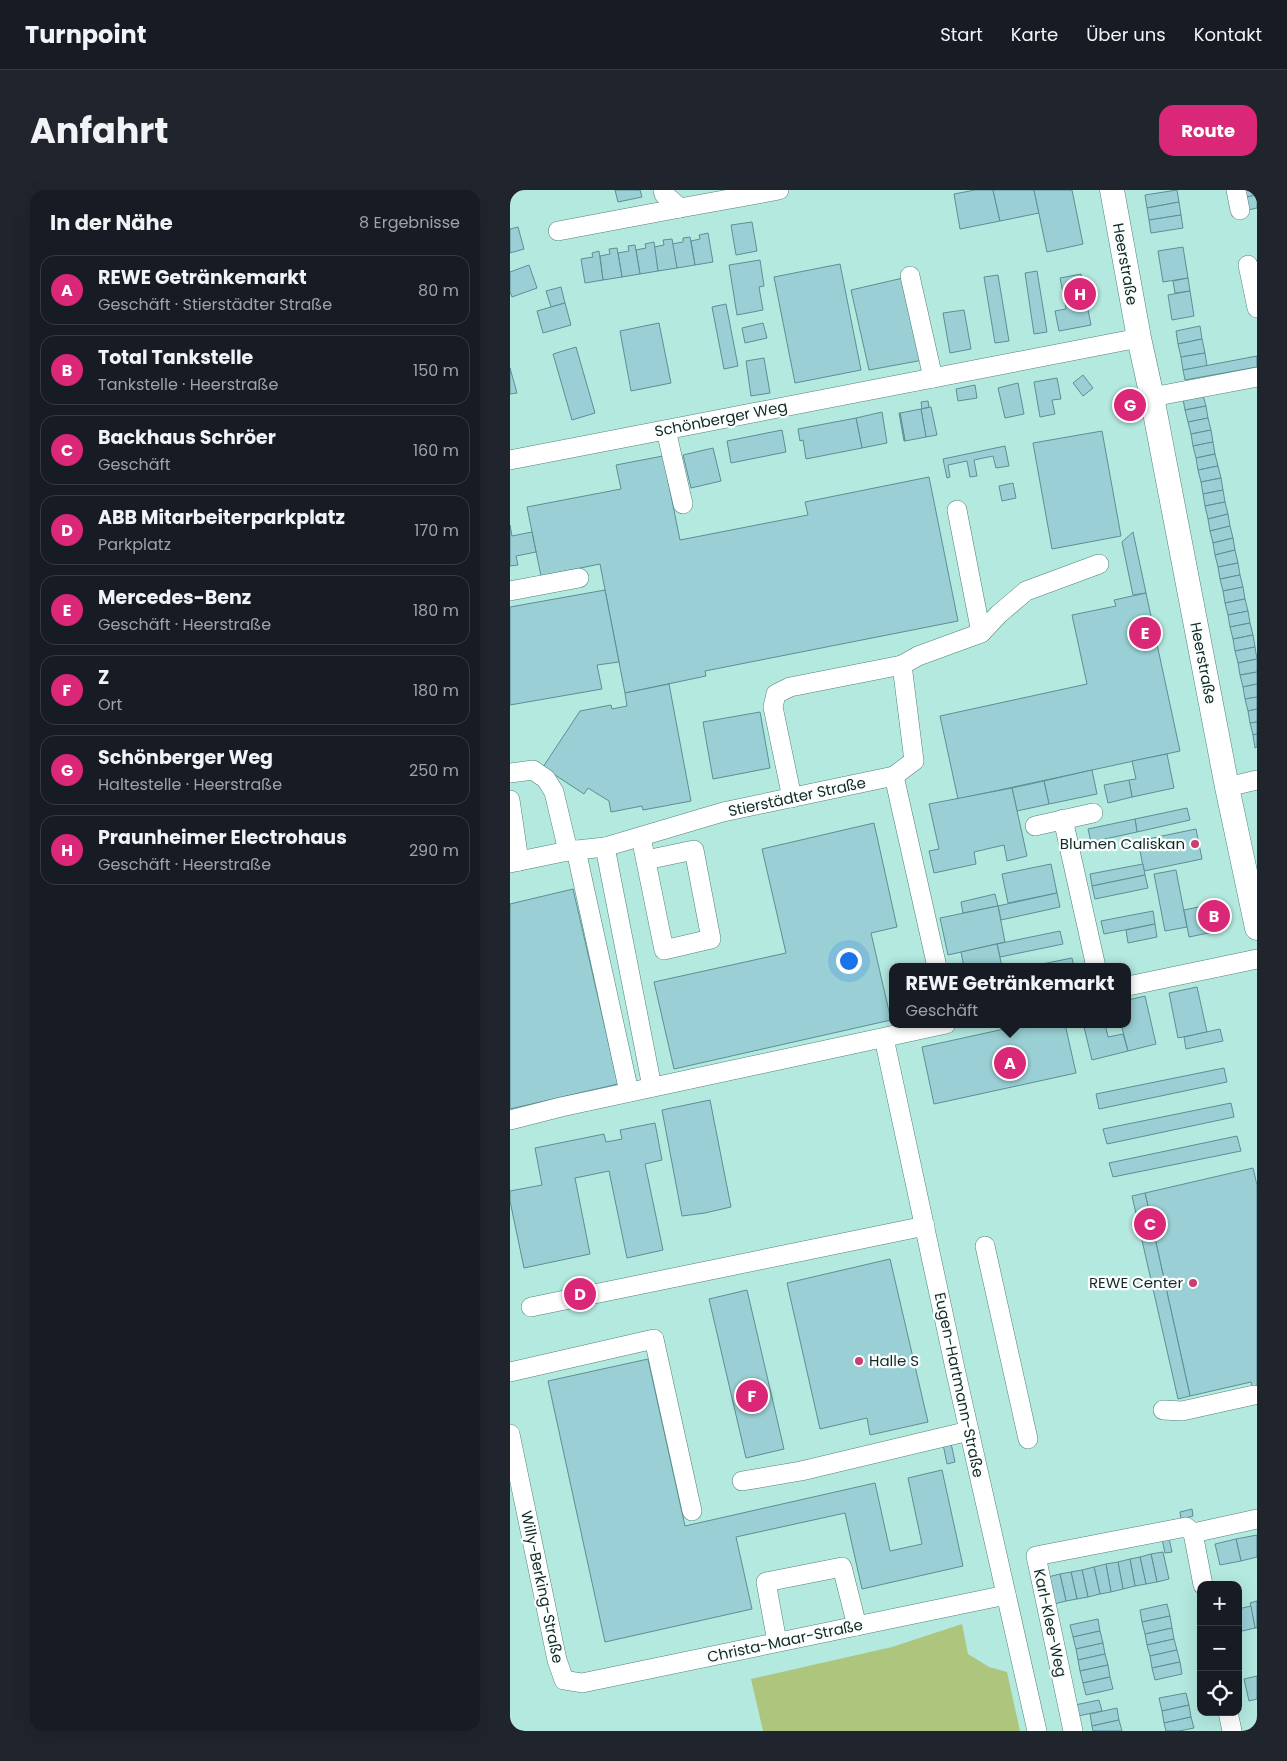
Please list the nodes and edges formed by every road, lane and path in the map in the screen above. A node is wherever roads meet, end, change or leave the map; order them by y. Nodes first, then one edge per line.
1 (663, 190) edge
2 (779, 190) edge
3 (1112, 190) edge
4 (1236, 190) edge
5 (680, 208) junction
6 (1240, 210) dead end
7 (558, 232) dead end
8 (1248, 265) dead end
9 (910, 276) dead end
10 (1257, 308) edge
11 (1139, 338) junction
12 (1257, 377) edge
13 (933, 378) junction
14 (1152, 397) junction
15 (666, 430) junction
16 (512, 455) edge
17 (683, 504) dead end
18 (957, 510) dead end
19 (1099, 564) dead end
20 (579, 578) dead end
21 (510, 591) edge
22 (981, 633) junction
23 (902, 665) junction
24 (510, 773) edge
25 (894, 776) junction
26 (1257, 780) edge
27 (1227, 787) junction
28 (792, 798) junction
29 (510, 800) edge
30 (1093, 813) dead end
31 (1063, 820) junction
32 (1035, 826) dead end
33 (641, 836) junction
34 (605, 847) junction
35 (572, 851) junction
36 (646, 860) junction
37 (514, 862) edge
38 (1257, 928) edge
39 (1257, 959) edge
40 (936, 963) edge
41 (1095, 963) edge
42 (1131, 985) edge
43 (928, 1028) edge
44 (884, 1038) junction
45 (652, 1087) junction
46 (630, 1092) junction
47 (510, 1120) edge
48 (925, 1226) junction
49 (985, 1246) dead end
50 (531, 1307) dead end
51 (510, 1372) edge
52 (1254, 1395) dead end
53 (1163, 1410) dead end
54 (970, 1431) junction
55 (510, 1434) edge
56 (1028, 1439) dead end
57 (742, 1481) dead end
58 (692, 1511) dead end
59 (1257, 1519) edge
60 (1193, 1533) junction
61 (1202, 1581) edge
62 (1006, 1595) junction
63 (857, 1626) junction
64 (777, 1642) junction
65 (564, 1680) joint
66 (1229, 1716) edge
67 (1037, 1731) edge
68 (1073, 1731) edge
69 (1232, 1731) edge

1 - 5 street
2 - 5 street
3 - 11 main road, Heerstraße
4 - 6 street
5 - 7 street
8 - 10 street
9 - 13 street
11 - 13 street, Schönberger Weg
11 - 14 main road, Heerstraße
12 - 14 street
13 - 15 street, Schönberger Weg
14 - 27 main road, Heerstraße
15 - 16 street, Schönberger Weg
15 - 17 street
18 - 22 street
19 - 22 street
20 - 21 street
22 - 23 street
23 - 25 street
23 - 28 street
24 - 35 street
25 - 28 street, Stierstädter Straße
25 - 40 street
26 - 27 street
27 - 38 main road, Heerstraße
28 - 33 street, Stierstädter Straße
29 - 37 street
30 - 31 street
31 - 32 street
31 - 41 street
33 - 34 street, Stierstädter Straße
33 - 36 street
34 - 35 street, Stierstädter Straße
34 - 45 street
35 - 37 street, Stierstädter Straße
35 - 46 street
36 - 36 street
39 - 42 street
43 - 44 street
44 - 45 street
44 - 48 street, Eugen-Hartmann-Straße
45 - 46 street
46 - 47 street
48 - 50 street
48 - 54 street, Eugen-Hartmann-Straße
49 - 56 street
51 - 58 street
52 - 53 street
54 - 57 street
54 - 62 street, Eugen-Hartmann-Straße
55 - 65 street, Willy-Berking-Straße
59 - 60 street, Karl-Klee-Weg
60 - 61 street
60 - 68 street, Karl-Klee-Weg
62 - 63 street, Christa-Maar-Straße
62 - 67 street, Eugen-Hartmann-Straße
63 - 64 street, Christa-Maar-Straße
63 - 64 street
64 - 65 street, Christa-Maar-Straße
66 - 69 street

